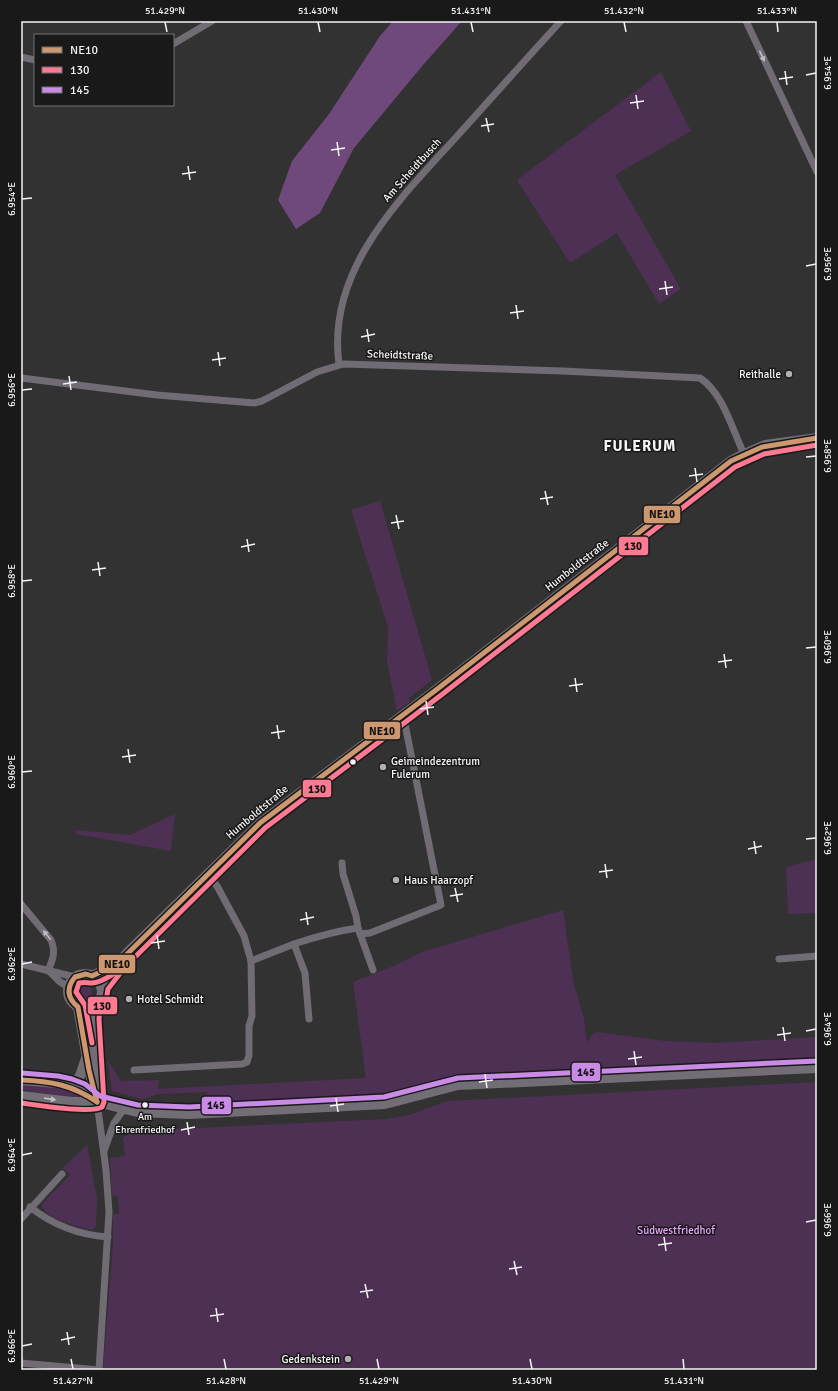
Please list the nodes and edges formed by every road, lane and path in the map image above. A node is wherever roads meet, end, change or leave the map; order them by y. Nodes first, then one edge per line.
1 (212, 21) edge
2 (561, 21) edge
3 (746, 21) edge
4 (174, 43) edge
5 (21, 57) edge
6 (34, 60) edge
7 (817, 172) edge
8 (339, 364) junction
9 (21, 378) edge
10 (817, 438) edge
11 (744, 454) junction
12 (403, 714) junction
13 (342, 863) dead end
14 (206, 874) junction
15 (21, 904) edge
16 (359, 931) junction
17 (294, 944) junction
18 (817, 956) edge
19 (779, 959) dead end
20 (251, 961) junction
21 (21, 964) edge
22 (117, 964) junction
23 (373, 970) dead end
24 (48, 971) junction
25 (92, 976) junction
26 (75, 978) junction
27 (68, 987) junction
28 (101, 987) junction
29 (93, 1006) junction
30 (78, 1007) junction
31 (309, 1019) dead end
32 (86, 1056) junction
33 (817, 1068) edge
34 (134, 1070) dead end
35 (21, 1080) edge
36 (70, 1086) junction
37 (21, 1096) edge
38 (97, 1102) junction
39 (124, 1109) junction
40 (103, 1153) junction
41 (62, 1174) dead end
42 (30, 1207) junction
43 (21, 1219) edge
44 (108, 1237) junction
45 (21, 1363) edge
46 (99, 1370) edge

1 - 4 street
2 - 8 street, Am Scheidtbusch
3 -> 7 street
5 - 6 street
8 - 9 street, Scheidtstraße
8 - 11 street, Scheidtstraße
10 - 11 street, Humboldtstraße
11 - 12 street, Humboldtstraße
12 - 14 street, Humboldtstraße
12 - 16 street
13 - 16 street
14 - 20 street
14 - 22 street, Humboldtstraße
24 -> 15 street
16 - 17 street
16 - 23 street
17 - 20 street
17 - 31 street
18 - 19 street
20 - 34 street
21 - 24 street, Humboldtstraße
22 - 25 street, Humboldtstraße
22 - 28 street, Humboldtstraße
24 - 26 street, Humboldtstraße
24 - 27 street, Humboldtstraße
25 - 26 street, Humboldtstraße
25 - 28 street
26 - 27 street
27 - 30 street, Humboldtstraße
28 - 29 street, Humboldtstraße
29 - 30 street
29 - 38 street
30 - 32 street, Humboldtstraße
32 - 36 street
32 - 38 street, Humboldtstraße
33 - 39 street
35 - 36 street
36 - 38 street
37 -> 38 street
38 - 39 street
38 - 40 street
39 - 40 street
40 - 44 street
41 - 42 street
42 - 43 street
42 - 44 street
44 - 46 street
45 - 46 street

